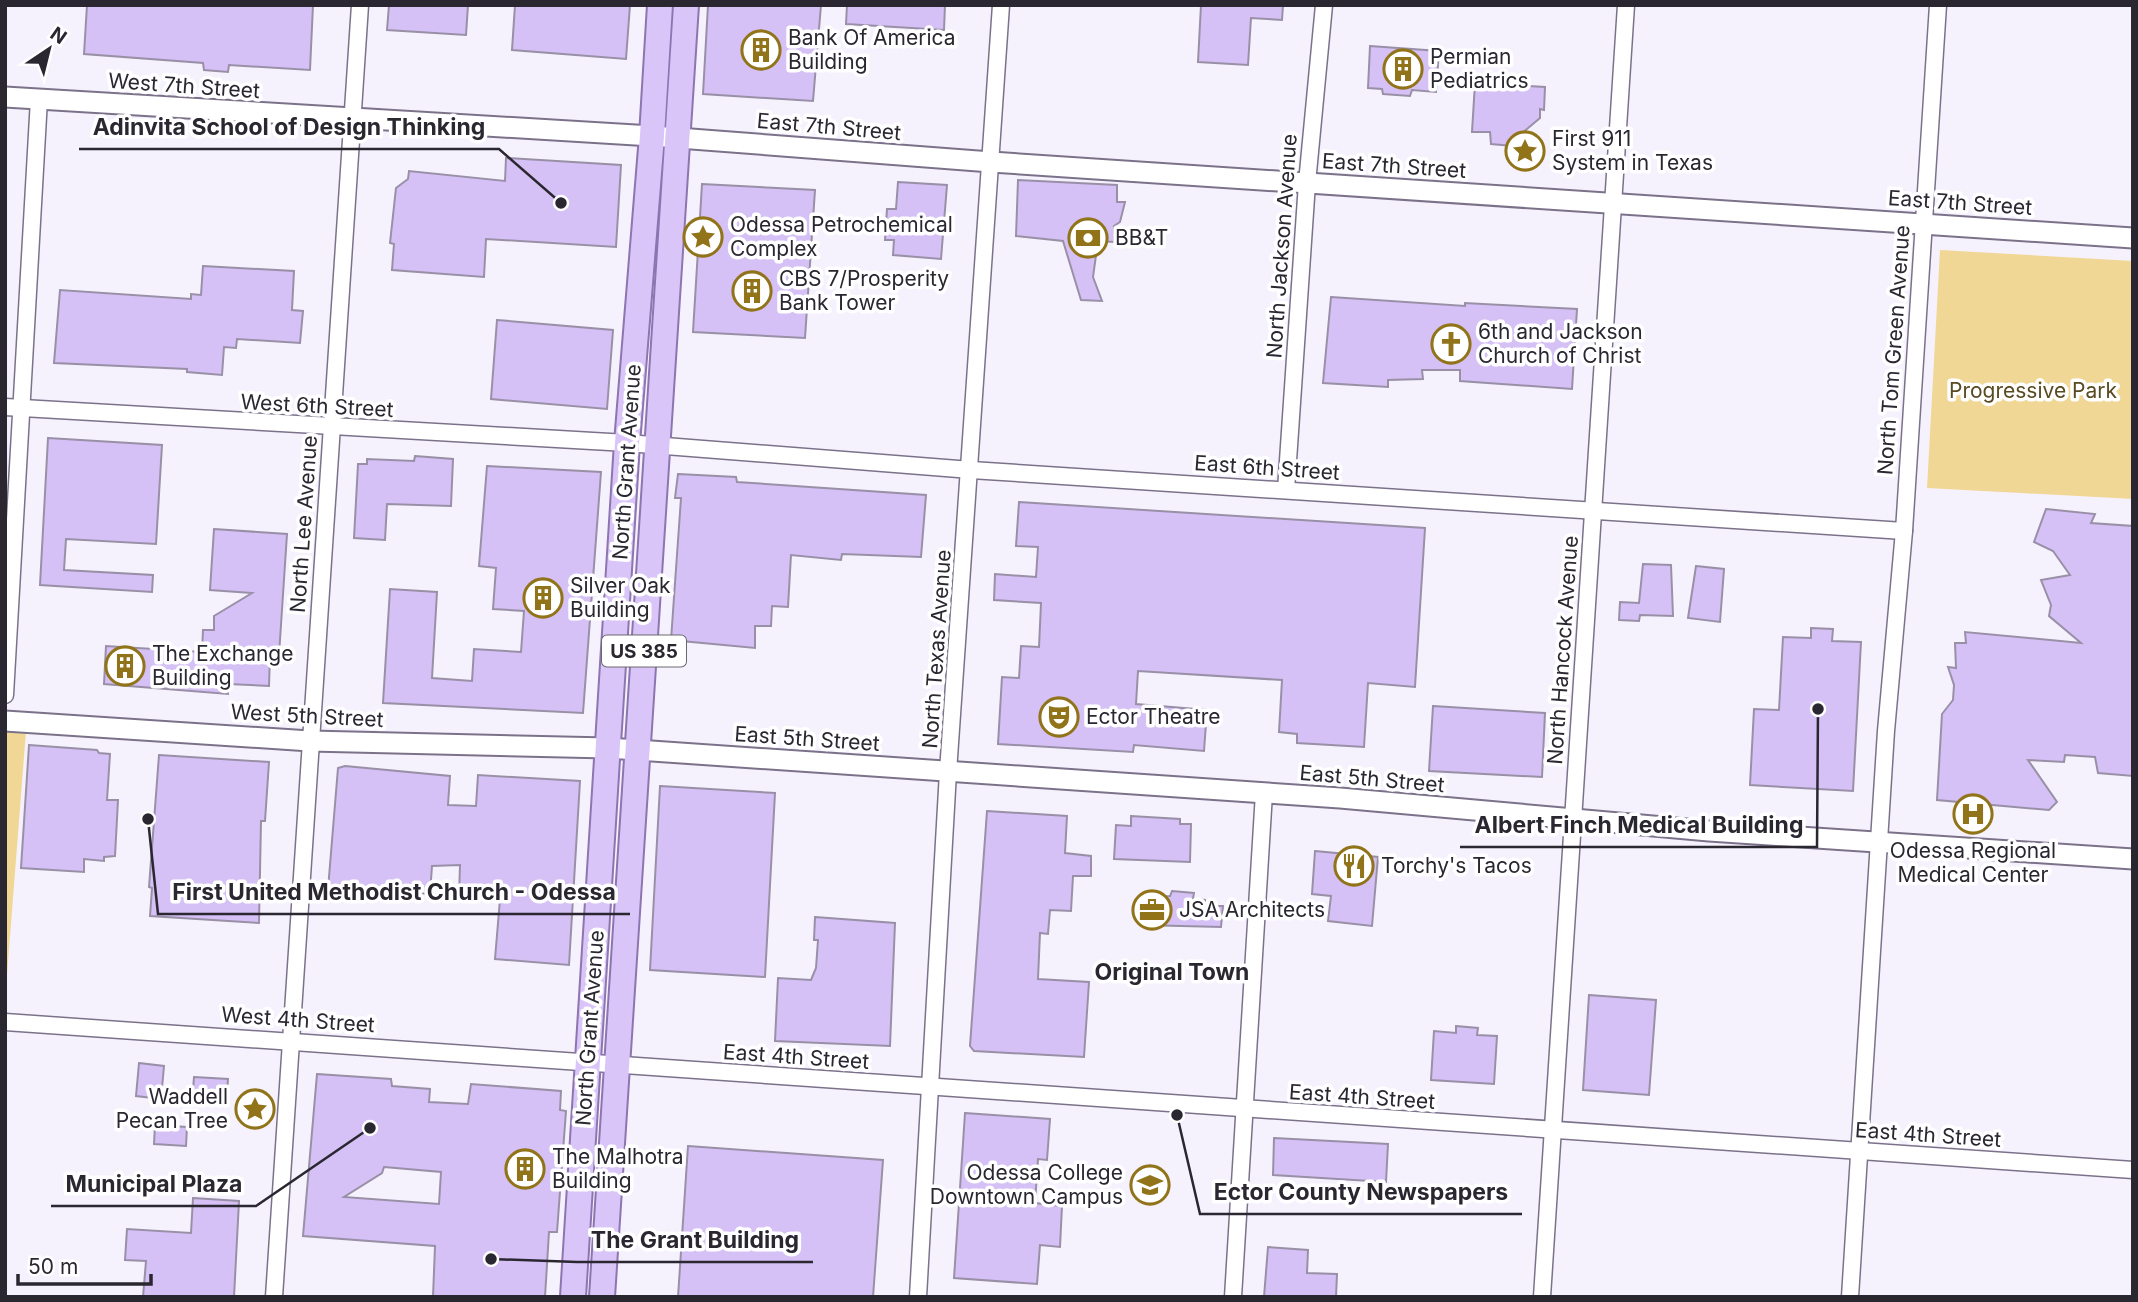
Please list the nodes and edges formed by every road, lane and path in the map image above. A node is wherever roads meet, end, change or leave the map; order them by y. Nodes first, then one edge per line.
1 (360, 5) edge
2 (660, 5) edge
3 (686, 5) edge
4 (1001, 5) edge
5 (1324, 5) edge
6 (1626, 5) edge
7 (1938, 5) edge
8 (5, 97) edge
9 (39, 99) junction
10 (351, 120) junction
11 (652, 136) junction
12 (678, 138) junction
13 (991, 162) junction
14 (1307, 183) junction
15 (1613, 203) junction
16 (1924, 224) junction
17 (2133, 238) edge
18 (13, 408) edge
19 (331, 428) junction
20 (627, 443) junction
21 (658, 446) junction
22 (971, 470) junction
23 (1286, 491) junction
24 (1593, 510) junction
25 (1904, 531) junction
26 (5, 695) edge
27 (5, 721) edge
28 (310, 741) junction
29 (608, 748) junction
30 (638, 750) junction
31 (948, 772) junction
32 (1264, 793) junction
33 (1573, 819) junction
34 (1881, 842) junction
35 (2133, 859) edge
36 (5, 1022) edge
37 (291, 1041) junction
38 (589, 1062) junction
39 (617, 1065) junction
40 (932, 1088) junction
41 (1244, 1109) junction
42 (1553, 1130) junction
43 (1860, 1151) junction
44 (2133, 1170) edge
45 (274, 1297) edge
46 (573, 1297) edge
47 (602, 1297) edge
48 (918, 1297) edge
49 (1233, 1297) edge
50 (1542, 1297) edge
51 (1850, 1297) edge

1 - 10 street, North Lee Avenue
2 - 11 main road, North Grant Avenue / US 385
3 - 12 main road, North Grant Avenue / US 385
4 - 13 street, North Texas Avenue
5 - 14 street, North Jackson Avenue
6 - 15 street, North Hancock Avenue
7 - 16 street, North Tom Green Avenue
8 - 9 street, West 7th Street
9 - 10 street, West 7th Street
9 - 18 street
10 - 11 street, West 7th Street
10 - 19 street, North Lee Avenue
11 - 12 street, East 7th Street
11 - 20 main road, North Grant Avenue / US 385
12 - 13 street, East 7th Street
12 - 21 main road, North Grant Avenue / US 385
13 - 14 street, East 7th Street
13 - 22 street, North Texas Avenue
14 - 15 street, East 7th Street
14 - 23 street, North Jackson Avenue
15 - 16 street, East 7th Street
15 - 24 street, North Hancock Avenue
16 - 17 street, East 7th Street
16 - 25 street, North Tom Green Avenue
18 - 19 street, West 6th Street
18 - 26 street
19 - 20 street, West 6th Street
19 - 28 street, North Lee Avenue
20 - 21 street, East 6th Street
20 - 29 main road, North Grant Avenue / US 385
21 - 22 street, East 6th Street
21 - 30 main road, North Grant Avenue / US 385
22 - 23 street, East 6th Street
22 - 31 street, North Texas Avenue
23 - 24 street, East 6th Street
24 - 25 street, East 6th Street
24 - 33 street, North Hancock Avenue
25 - 34 street, North Tom Green Avenue
27 - 28 street, West 5th Street
28 - 29 street, West 5th Street
28 - 37 street, North Lee Avenue
29 - 30 street, East 5th Street
29 - 38 main road, North Grant Avenue / US 385
30 - 31 street, East 5th Street
30 - 39 main road, North Grant Avenue / US 385
31 - 32 street, East 5th Street
31 - 40 street, North Texas Avenue
32 - 33 street, East 5th Street
32 - 41 street
33 - 34 street, East 5th Street
33 - 42 street, North Hancock Avenue
34 - 35 street, East 5th Street
34 - 43 street
36 - 37 street, West 4th Street
37 - 38 street, West 4th Street
37 - 45 street, North Lee Avenue
38 - 39 street, East 4th Street
38 - 46 main road, North Grant Avenue / US 385
39 - 40 street, East 4th Street
39 - 47 main road, North Grant Avenue / US 385
40 - 41 street, East 4th Street
40 - 48 street, North Texas Avenue
41 - 42 street, East 4th Street
41 - 49 street
42 - 43 street, East 4th Street
42 - 50 street, North Hancock Avenue
43 - 44 street, East 4th Street
43 - 51 street

